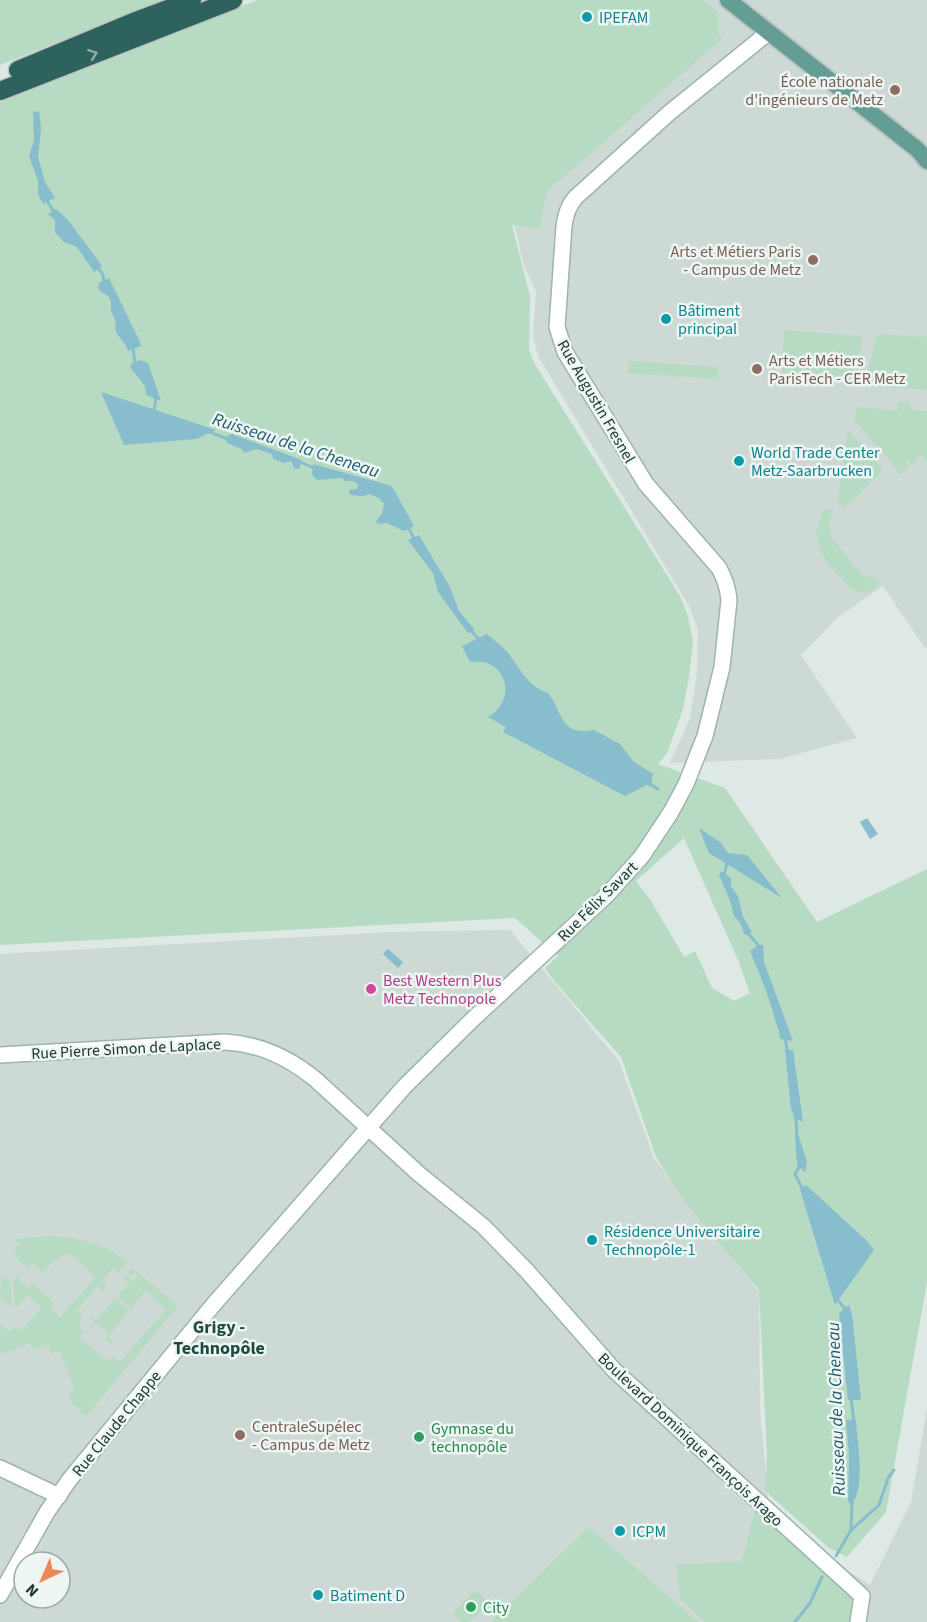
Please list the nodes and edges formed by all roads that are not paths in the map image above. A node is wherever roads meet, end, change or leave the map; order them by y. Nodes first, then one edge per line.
1 (180, 0) edge
2 (192, 0) edge
3 (233, 0) edge
4 (728, 0) edge
5 (132, 22) junction
6 (769, 32) junction
7 (0, 77) edge
8 (0, 91) edge
9 (924, 155) edge
10 (726, 579) joint
11 (0, 1055) edge
12 (368, 1128) junction
13 (0, 1468) edge
14 (59, 1496) junction
15 (0, 1594) edge
16 (858, 1622) edge

1 - 5 highway
2 - 5 highway
8 -> 3 highway
4 - 6 main road
5 - 7 highway
6 - 9 main road
6 - 10 street, Rue Augustin Fresnel
10 - 12 street, Rue Félix Savart
11 - 12 street, Rue Pierre Simon de Laplace
12 - 14 street, Rue Claude Chappe
12 - 16 street, Boulevard Dominique François Arago
13 - 14 street
14 - 15 street, Rue Claude Chappe

